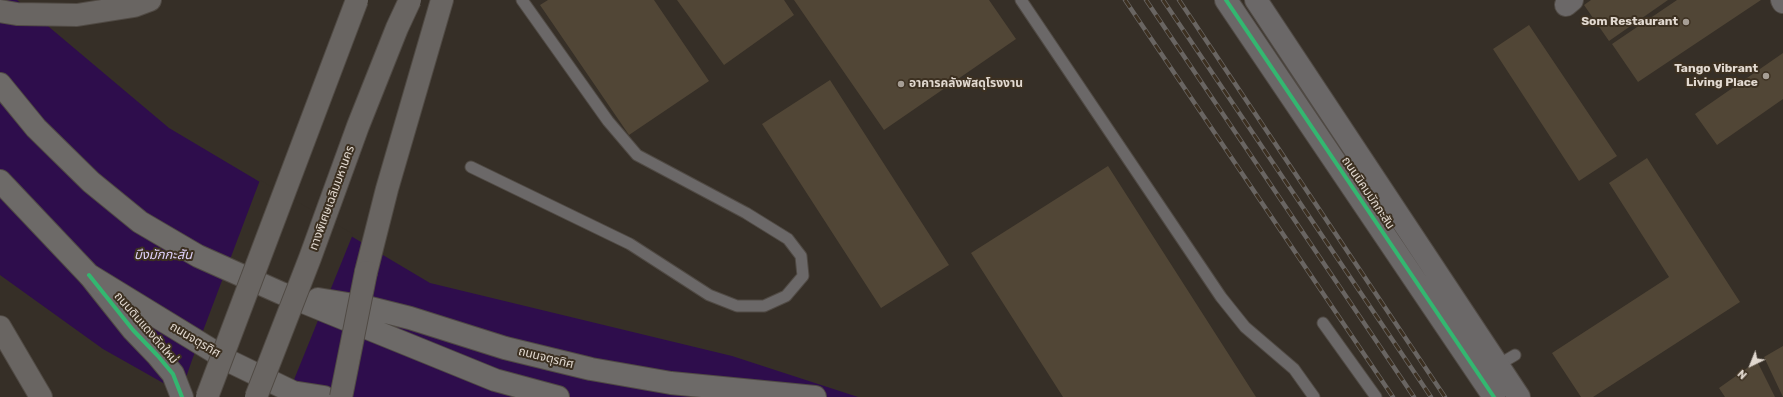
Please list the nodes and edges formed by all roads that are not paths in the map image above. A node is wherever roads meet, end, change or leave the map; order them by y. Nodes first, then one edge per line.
1 (150, 0) edge
2 (357, 0) edge
3 (410, 0) edge
4 (442, 0) edge
5 (523, 0) edge
6 (1021, 0) edge
7 (1226, 0) edge
8 (1256, 0) edge
9 (0, 11) edge
10 (0, 84) edge
11 (471, 167) dead end
12 (0, 181) edge
13 (89, 275) junction
14 (281, 293) junction
15 (1323, 323) dead end
16 (0, 327) edge
17 (298, 394) edge
18 (42, 397) edge
19 (182, 397) edge
20 (207, 397) edge
21 (256, 397) edge
22 (324, 397) edge
23 (341, 397) edge
24 (558, 397) edge
25 (815, 397) edge
26 (1314, 397) edge
27 (1376, 397) edge
28 (1494, 397) edge
29 (1519, 397) edge

1 - 9 highway
2 - 20 highway, bridge
3 - 21 highway, ทางพิเศษเฉลิมมหานคร, bridge
4 - 23 highway, bridge
5 - 11 lane
6 - 26 lane
7 - 28 street, ถนนนิคมมักกะสัน
8 - 29 street, ถนนนิคมมักกะสัน
10 - 14 main road, ถนนจตุรทิศ
12 - 13 main road, ถนนจตุรทิศ
13 - 17 main road, ถนนจตุรทิศ, bridge
13 - 19 street, ถนนดินแดงตัดใหม่
14 - 24 main road, ถนนจตุรทิศ, bridge
14 - 25 main road, ถนนจตุรทิศ, bridge
15 - 27 lane
16 - 18 highway
17 - 22 main road, ถนนจตุรทิศ

